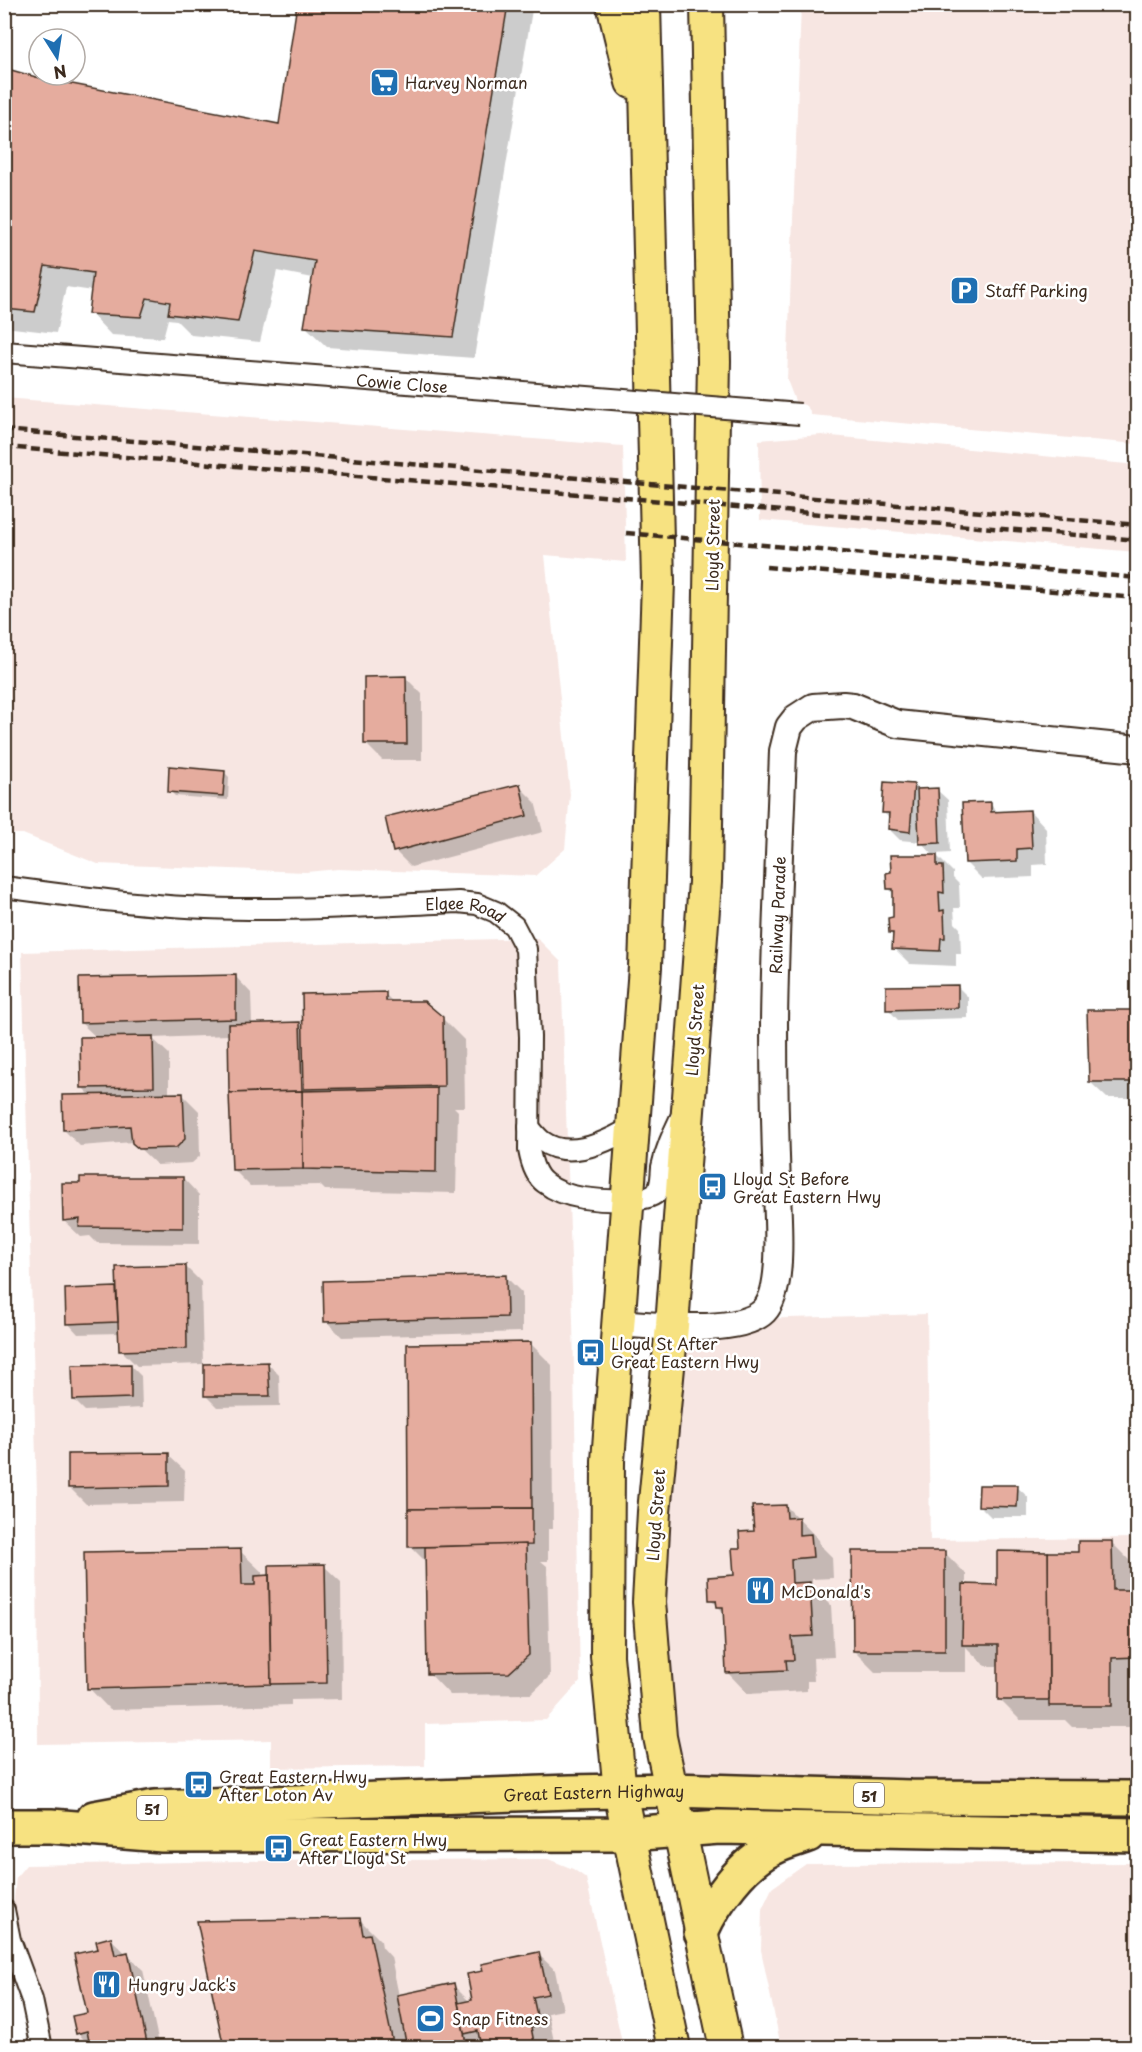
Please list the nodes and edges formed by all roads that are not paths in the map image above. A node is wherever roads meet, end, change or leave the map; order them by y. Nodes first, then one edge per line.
1 (614, 4) edge
2 (644, 4) edge
3 (707, 4) edge
4 (650, 217) junction
5 (4, 352) edge
6 (800, 414) dead end
7 (1137, 749) edge
8 (4, 887) edge
9 (689, 1099) junction
10 (529, 1127) junction
11 (632, 1127) junction
12 (626, 1200) junction
13 (617, 1323) junction
14 (672, 1326) junction
15 (672, 1790) junction
16 (620, 1792) junction
17 (1137, 1798) edge
18 (4, 1826) edge
19 (51, 1826) junction
20 (827, 1828) junction
21 (681, 1831) junction
22 (629, 1834) junction
23 (1137, 1834) edge
24 (4, 1910) edge
25 (701, 1932) junction
26 (42, 2048) edge
27 (675, 2048) edge
28 (726, 2048) edge

1 - 4 main road
2 - 4 main road
3 - 9 main road, Lloyd Street
4 - 11 main road
5 - 6 street, Cowie Close, bridge
7 - 14 street, Railway Parade
8 - 10 street, Elgee Road
9 - 12 street, Elgee Road
9 - 14 main road, Lloyd Street
10 - 11 street
10 - 12 street, Elgee Road
11 - 12 main road
12 - 13 main road
13 - 14 street, Railway Parade
13 - 16 main road
14 - 15 main road, Lloyd Street
15 - 16 highway, Great Eastern Highway / 51
15 - 17 highway, Great Eastern Highway / 51
15 - 21 main road, Lloyd Street
16 - 19 highway, Great Eastern Highway / 51
16 - 22 main road
18 - 19 highway, Great Eastern Highway / 51
19 - 22 highway, Great Eastern Highway / 51
20 - 21 highway, Great Eastern Highway / 51
20 - 23 highway, Great Eastern Highway / 51
20 - 25 highway
21 - 22 highway, Great Eastern Highway / 51
21 - 25 main road, Lloyd Street
22 - 27 main road
24 - 26 street
25 - 28 main road, Lloyd Street

